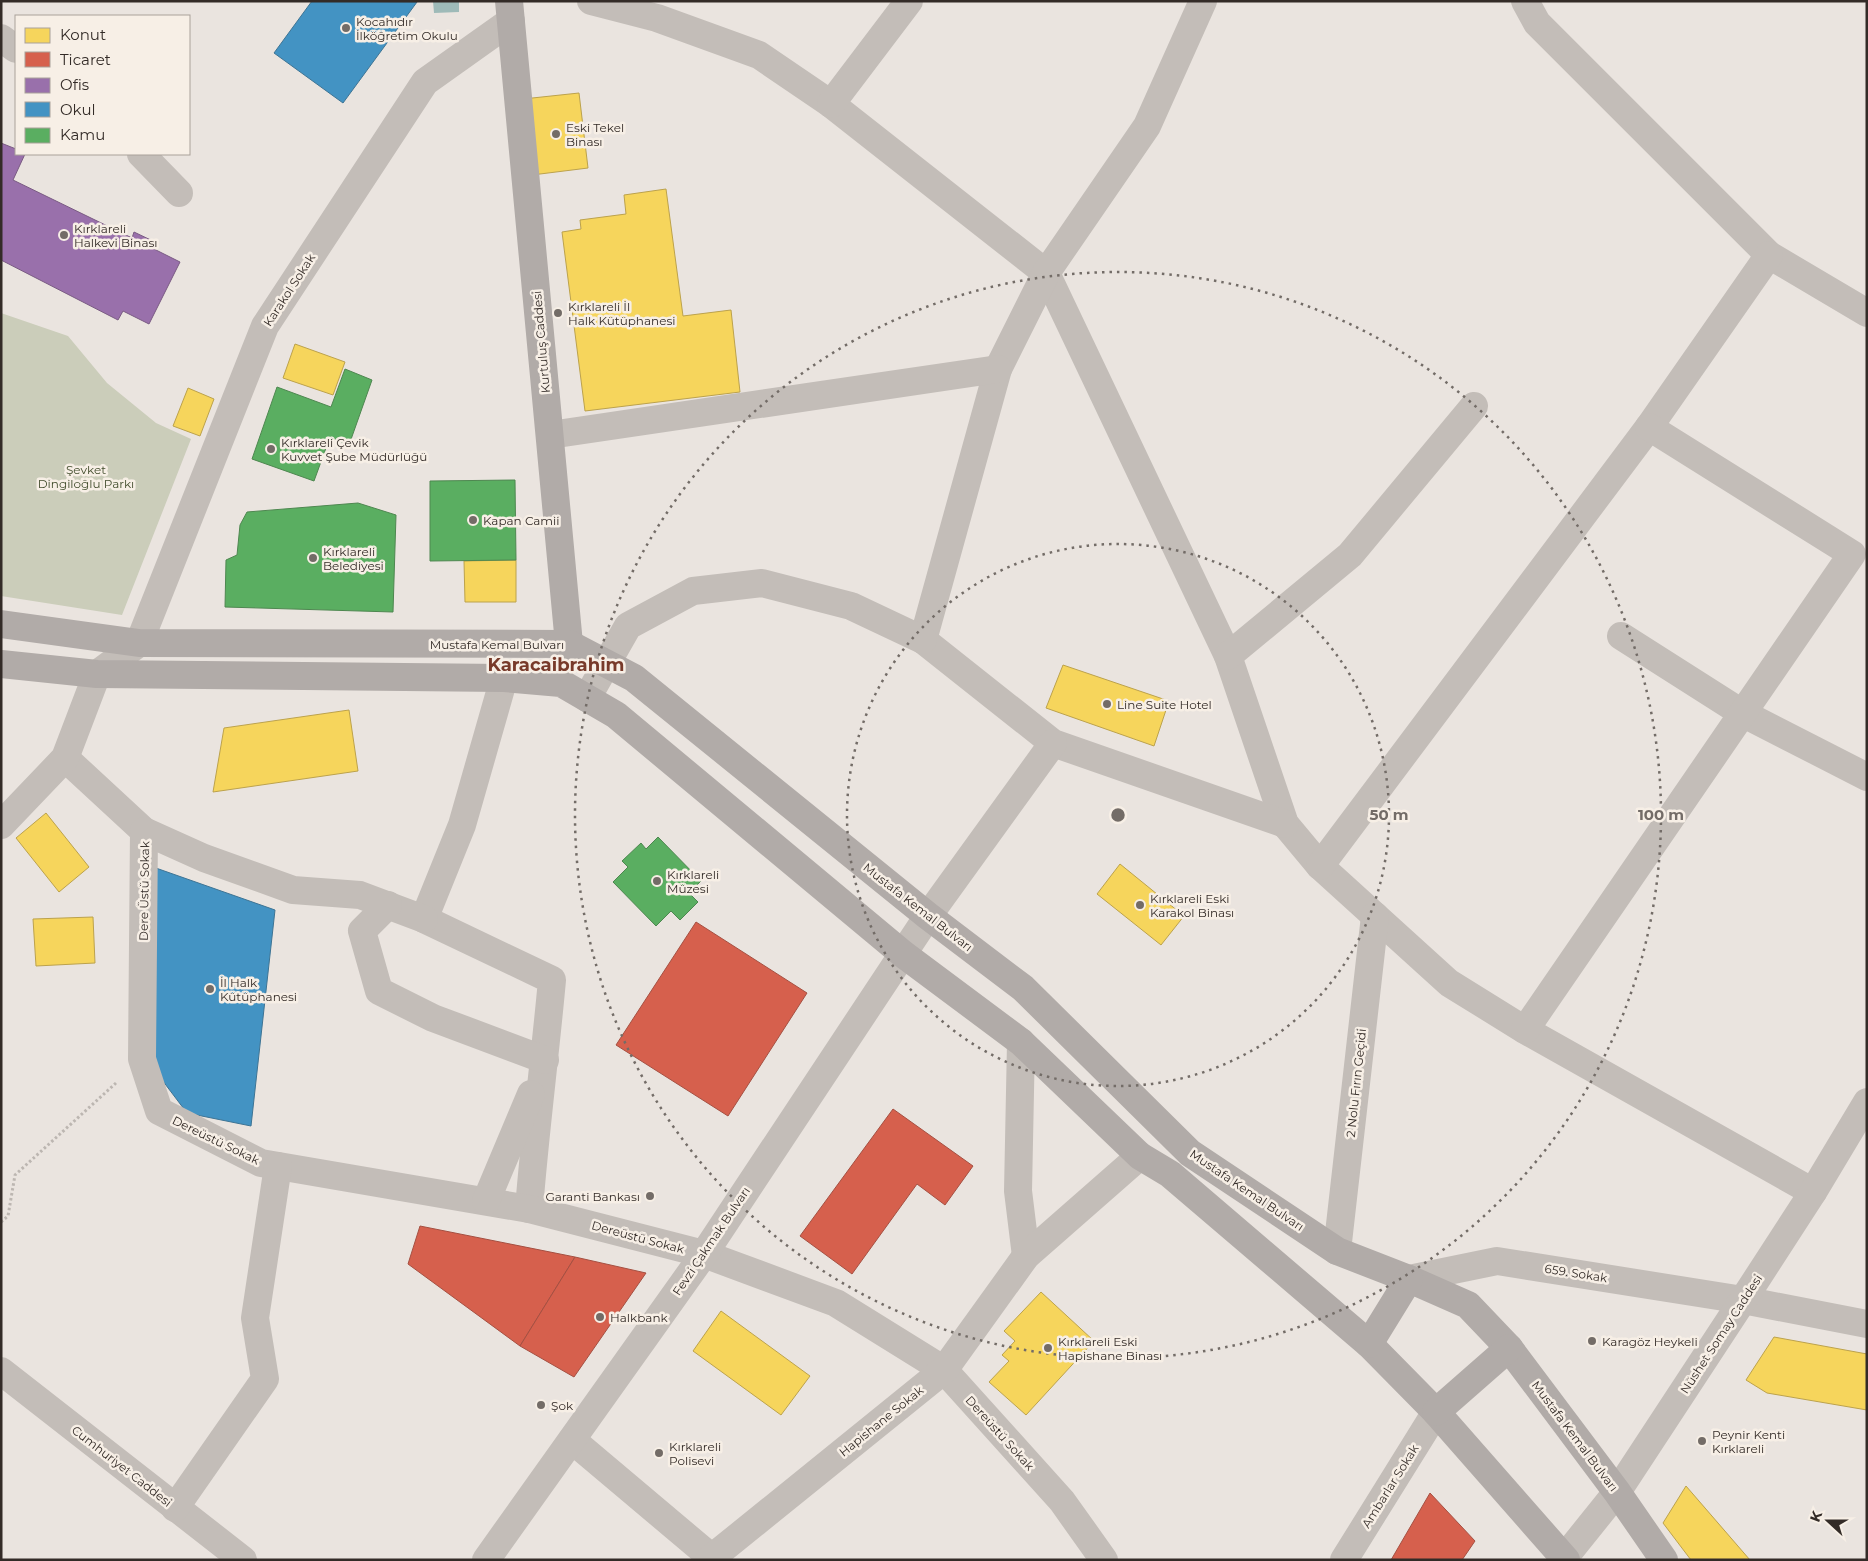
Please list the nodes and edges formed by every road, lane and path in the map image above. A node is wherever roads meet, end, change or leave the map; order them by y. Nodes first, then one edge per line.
1 (590, 1) edge
2 (909, 1) edge
3 (1203, 1) edge
4 (1525, 1) edge
5 (662, 10) edge
6 (510, 11) edge
7 (1, 38) edge
8 (15, 48) edge
9 (831, 104) junction
10 (143, 155) edge
11 (179, 192) dead end
12 (1769, 255) junction
13 (1046, 273) junction
14 (1867, 313) edge
15 (998, 369) junction
16 (1474, 406) dead end
17 (1649, 427) junction
18 (550, 434) junction
19 (1, 624) edge
20 (1621, 636) dead end
21 (923, 640) junction
22 (139, 643) junction
23 (569, 644) junction
24 (1228, 656) junction
25 (1, 664) edge
26 (606, 664) junction
27 (96, 674) junction
28 (504, 678) junction
29 (561, 683) junction
30 (587, 698) junction
31 (1742, 714) junction
32 (1053, 743) junction
33 (65, 758) junction
34 (1867, 777) edge
35 (1285, 824) junction
36 (1, 825) edge
37 (144, 831) junction
38 (1320, 866) junction
39 (388, 905) junction
40 (928, 916) junction
41 (1375, 916) junction
42 (424, 919) junction
43 (903, 954) junction
44 (1525, 1030) junction
45 (1022, 1042) junction
46 (142, 1059) junction
47 (545, 1060) junction
48 (1867, 1102) edge
49 (1140, 1156) junction
50 (278, 1166) junction
51 (1812, 1192) junction
52 (486, 1202) junction
53 (529, 1209) junction
54 (1, 1222) edge
55 (1337, 1251) junction
56 (704, 1254) junction
57 (1026, 1256) junction
58 (1409, 1279) junction
59 (1743, 1300) junction
60 (1867, 1324) edge
61 (1370, 1344) junction
62 (1509, 1348) junction
63 (944, 1370) junction
64 (1, 1371) edge
65 (1436, 1412) junction
66 (572, 1440) junction
67 (1617, 1492) junction
68 (175, 1508) junction
69 (711, 1559) edge
70 (1565, 1559) edge
71 (242, 1560) edge
72 (486, 1560) edge
73 (1104, 1560) edge
74 (1344, 1560) edge
75 (1664, 1560) edge

1 - 5 street
2 - 9 street
3 - 13 street
4 - 12 street
5 - 9 street
6 - 18 main road, Kurtuluş Caddesi
6 - 22 street, Karakol Sokak
7 - 8 street
9 - 13 street
10 - 11 street
12 - 14 street
12 - 17 street
13 - 15 street
13 - 24 street
15 - 18 street
15 - 21 street
16 - 24 street
17 - 31 street
17 - 38 street
18 - 23 main road, Kurtuluş Caddesi
19 - 22 main road, Mustafa Kemal Bulvarı
20 - 31 street
21 - 26 street
21 - 32 street
22 - 23 main road, Mustafa Kemal Bulvarı
22 - 27 street
23 - 26 main road, Mustafa Kemal Bulvarı
23 - 29 main road, Kurtuluş Caddesi
24 - 35 street
25 - 27 main road
26 - 30 street
26 - 40 main road, Mustafa Kemal Bulvarı
27 - 28 main road
27 - 33 street
28 - 29 main road
28 - 42 street
29 - 30 main road
30 - 43 main road
31 - 34 street
31 - 44 street
32 - 35 street
32 - 40 street, Fevzi Çakmak Bulvarı
33 - 36 street
33 - 37 street, Dere Üstü Sokak
35 - 38 street
37 - 39 street
37 - 46 street, Dere Üstü Sokak
38 - 41 street
39 - 42 street
39 - 47 street
40 - 43 street, Fevzi Çakmak Bulvarı
40 - 55 main road, Mustafa Kemal Bulvarı
41 - 44 street
41 - 55 street, 2 Nolu Fırın Geçidi
42 - 47 street
43 - 45 main road
43 - 56 street, Fevzi Çakmak Bulvarı
44 - 51 street
45 - 49 main road
45 - 57 street
46 - 50 street, Dereüstü Sokak
46 - 54 path
47 - 52 street
47 - 53 street
48 - 51 street, Nüshet Somay Caddesi
49 - 57 street, Hapishane Sokak
49 - 61 main road
50 - 52 street, Dereüstü Sokak
50 - 68 street
51 - 59 street, Nüshet Somay Caddesi
52 - 53 street, Dereüstü Sokak
53 - 56 street, Dereüstü Sokak
55 - 58 main road, Mustafa Kemal Bulvarı
56 - 63 street, Dereüstü Sokak
56 - 66 street, Fevzi Çakmak Bulvarı
57 - 63 street, Hapishane Sokak
58 - 59 street, 659. Sokak
58 - 61 main road
58 - 62 main road, Mustafa Kemal Bulvarı
59 - 60 street, 659. Sokak
59 - 67 street, Nüshet Somay Caddesi
61 - 65 main road
62 - 65 main road
62 - 67 main road, Mustafa Kemal Bulvarı
63 - 69 street, Hapishane Sokak
63 - 73 street, Dereüstü Sokak
64 - 68 street, Cumhuriyet Caddesi
65 - 70 main road
65 - 74 street, Ambarlar Sokak
66 - 69 street
66 - 72 street, Fevzi Çakmak Bulvarı
67 - 70 street, Nüshet Somay Caddesi
67 - 75 main road, Mustafa Kemal Bulvarı
68 - 71 street, Cumhuriyet Caddesi

